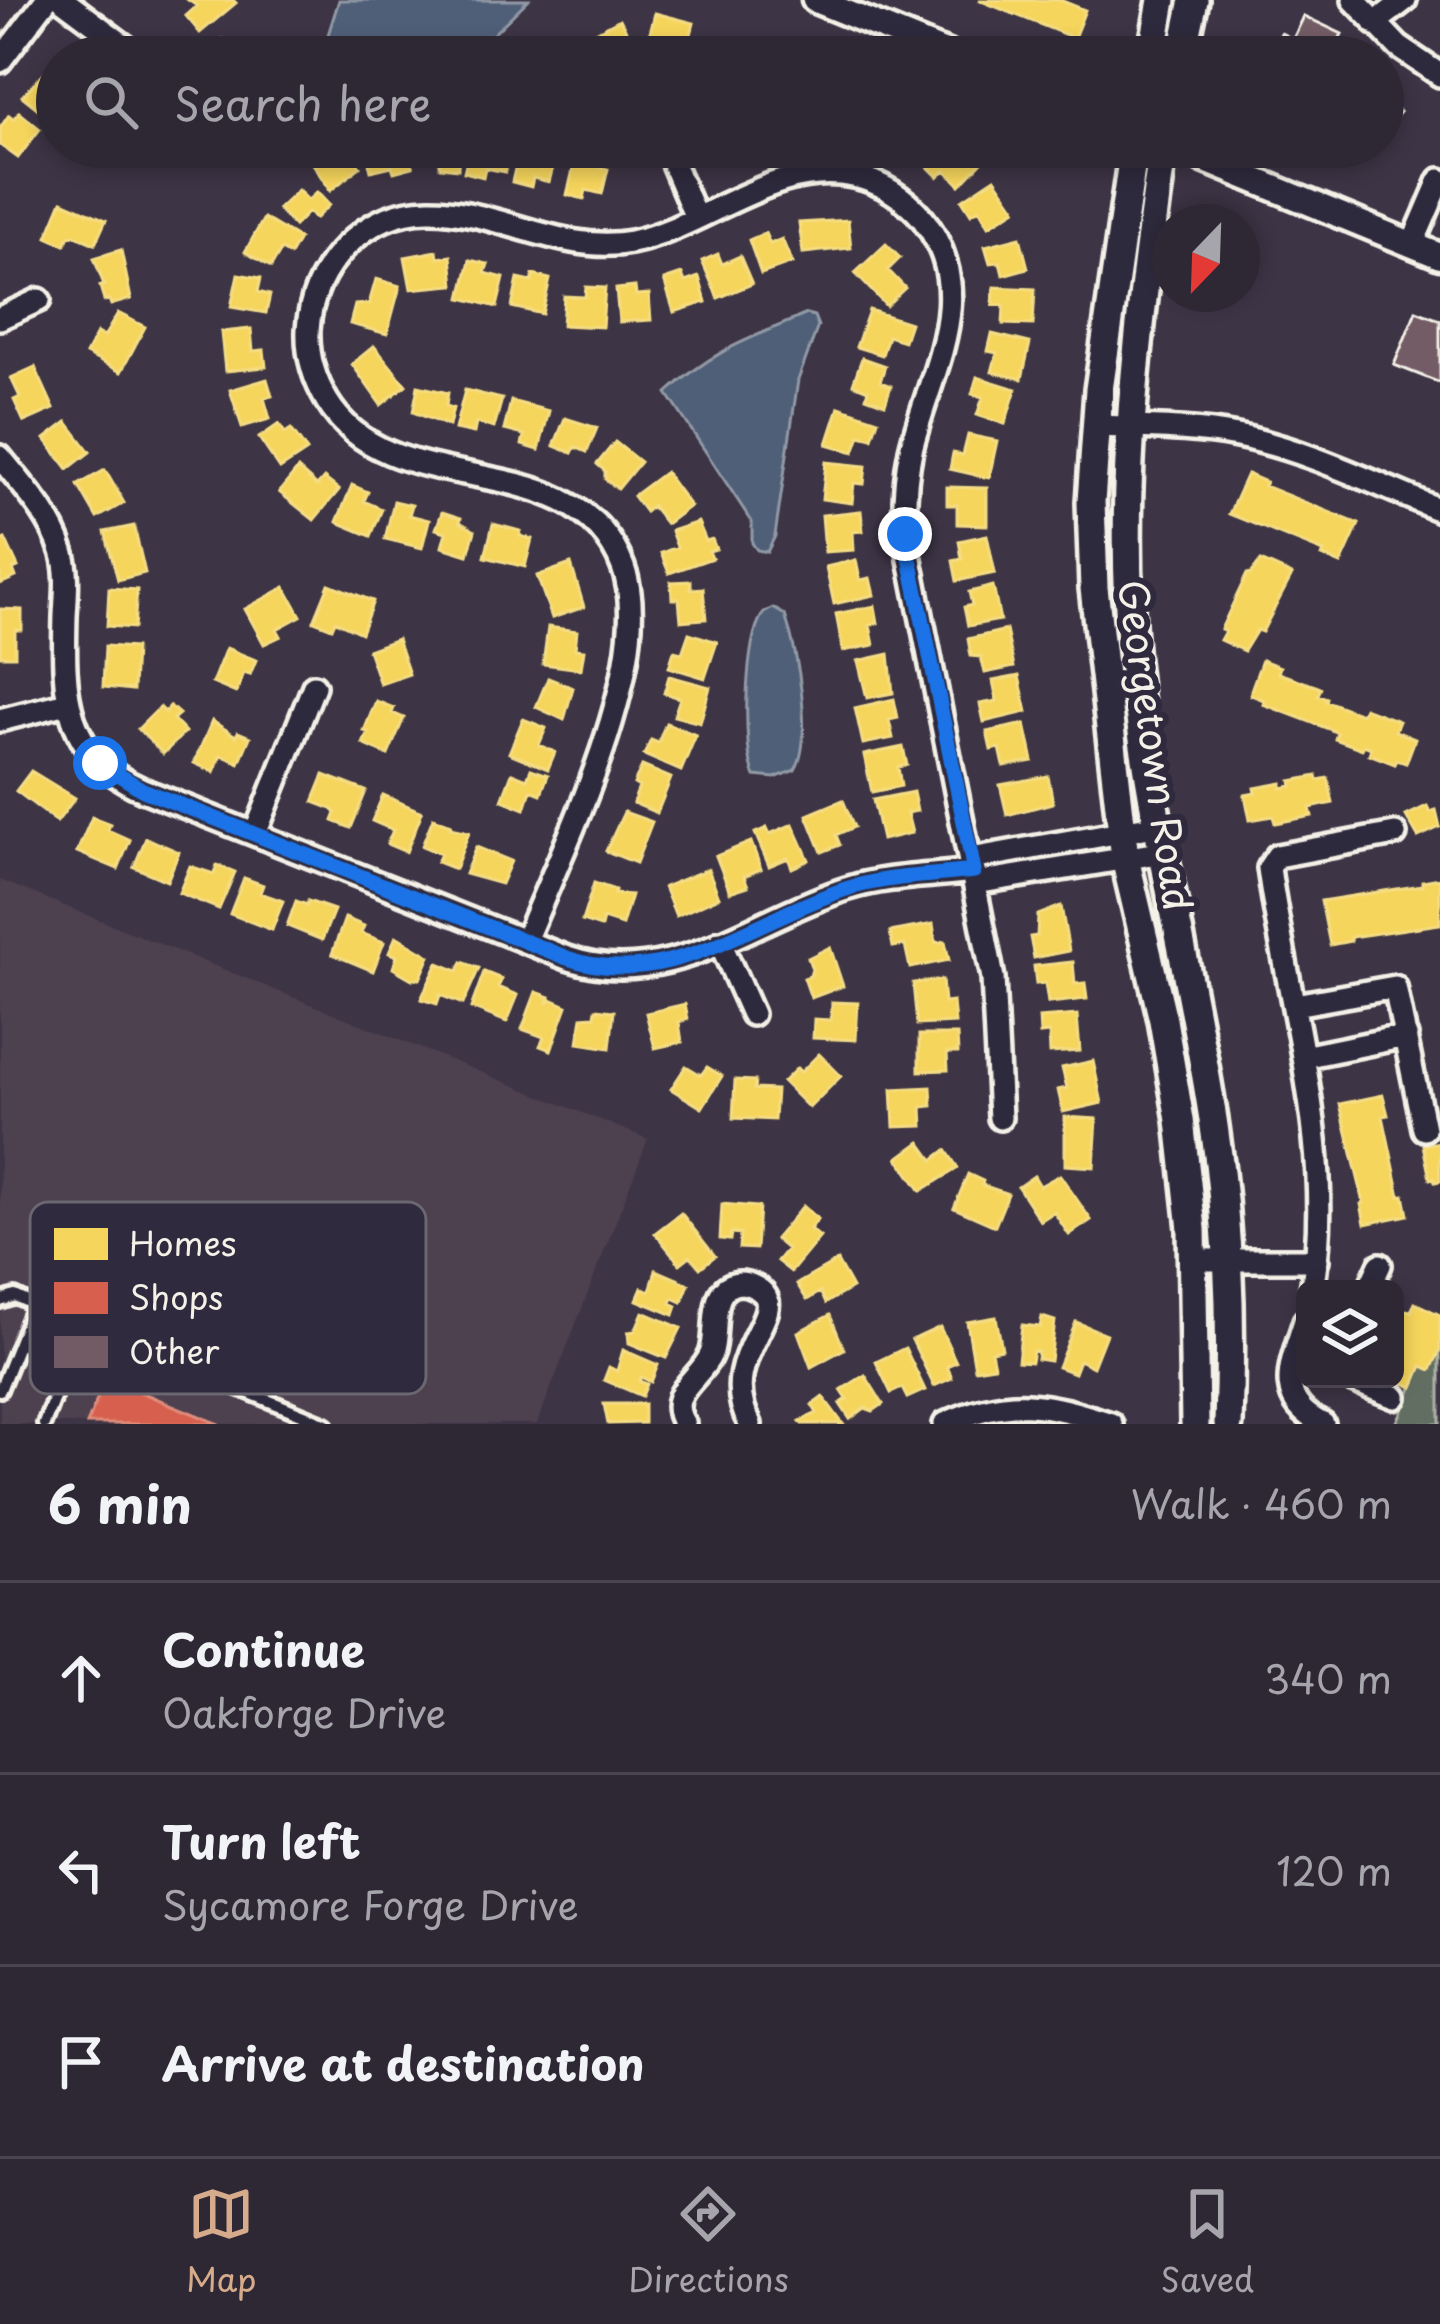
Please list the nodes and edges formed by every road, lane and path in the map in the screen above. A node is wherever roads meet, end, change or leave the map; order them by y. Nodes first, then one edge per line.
1 (46, 0) edge
2 (63, 0) edge
3 (815, 0) edge
4 (1162, 0) edge
5 (1194, 0) edge
6 (1354, 0) edge
7 (1405, 0) edge
8 (1375, 23) junction
9 (111, 36) edge
10 (903, 36) edge
11 (1156, 36) edge
12 (1186, 36) edge
13 (1389, 36) edge
14 (1404, 50) edge
15 (0, 61) edge
16 (1440, 75) edge
17 (675, 168) edge
18 (1131, 168) edge
19 (1160, 168) edge
20 (1225, 168) edge
21 (1440, 180) edge
22 (696, 218) junction
23 (1412, 245) junction
24 (1440, 256) edge
25 (39, 300) dead end
26 (0, 318) edge
27 (1096, 426) junction
28 (1130, 428) junction
29 (0, 457) edge
30 (1440, 510) edge
31 (314, 686) dead end
32 (67, 704) junction
33 (0, 721) edge
34 (1395, 834) dead end
35 (255, 835) junction
36 (1162, 838) junction
37 (1123, 845) junction
38 (973, 871) junction
39 (525, 941) junction
40 (720, 942) junction
41 (1295, 1005) junction
42 (752, 1014) dead end
43 (1406, 1036) junction
44 (1303, 1057) junction
45 (1000, 1118) dead end
46 (1424, 1129) dead end
47 (1193, 1260) junction
48 (1317, 1260) junction
49 (1230, 1261) junction
50 (1380, 1264) dead end
51 (1314, 1280) edge
52 (1373, 1280) edge
53 (0, 1301) edge
54 (30, 1303) edge
55 (30, 1315) edge
56 (1296, 1365) edge
57 (1372, 1388) edge
58 (0, 1390) edge
59 (55, 1394) edge
60 (253, 1394) edge
61 (1395, 1397) dead end
62 (1308, 1421) edge
63 (44, 1424) edge
64 (326, 1424) edge
65 (684, 1424) edge
66 (751, 1424) edge
67 (945, 1424) edge
68 (1111, 1424) edge
69 (1195, 1424) edge
70 (1228, 1424) edge

1 - 15 street
2 - 9 street
3 - 10 street
4 - 11 main road
5 - 12 main road
6 - 8 street
7 - 8 street
8 - 13 street
14 - 16 street
17 - 22 street
18 - 27 main road, Georgetown Road
19 - 28 main road, Georgetown Road
20 - 23 street
21 - 23 street
22 - 38 street
22 - 39 street
23 - 24 street
25 - 26 street
27 - 28 street
27 - 37 main road, Georgetown Road
28 - 30 street
28 - 36 main road, Georgetown Road
29 - 32 street
31 - 35 street
32 - 33 street
32 - 35 street
34 - 41 street
35 - 39 street
36 - 37 street
36 - 49 main road, Georgetown Road
37 - 38 street
37 - 47 main road, Georgetown Road
38 - 40 street
38 - 45 street
39 - 40 street
40 - 42 street
41 - 43 street
41 - 44 street
43 - 44 street
43 - 46 street
44 - 48 street
47 - 49 street
47 - 69 main road, Georgetown Road
48 - 49 street
48 - 51 street
49 - 70 main road, Georgetown Road
50 - 52 street
53 - 54 lane
55 - 58 lane
56 - 62 street
57 - 61 street
59 - 63 lane
60 - 64 lane
65 - 66 street
67 - 68 street

